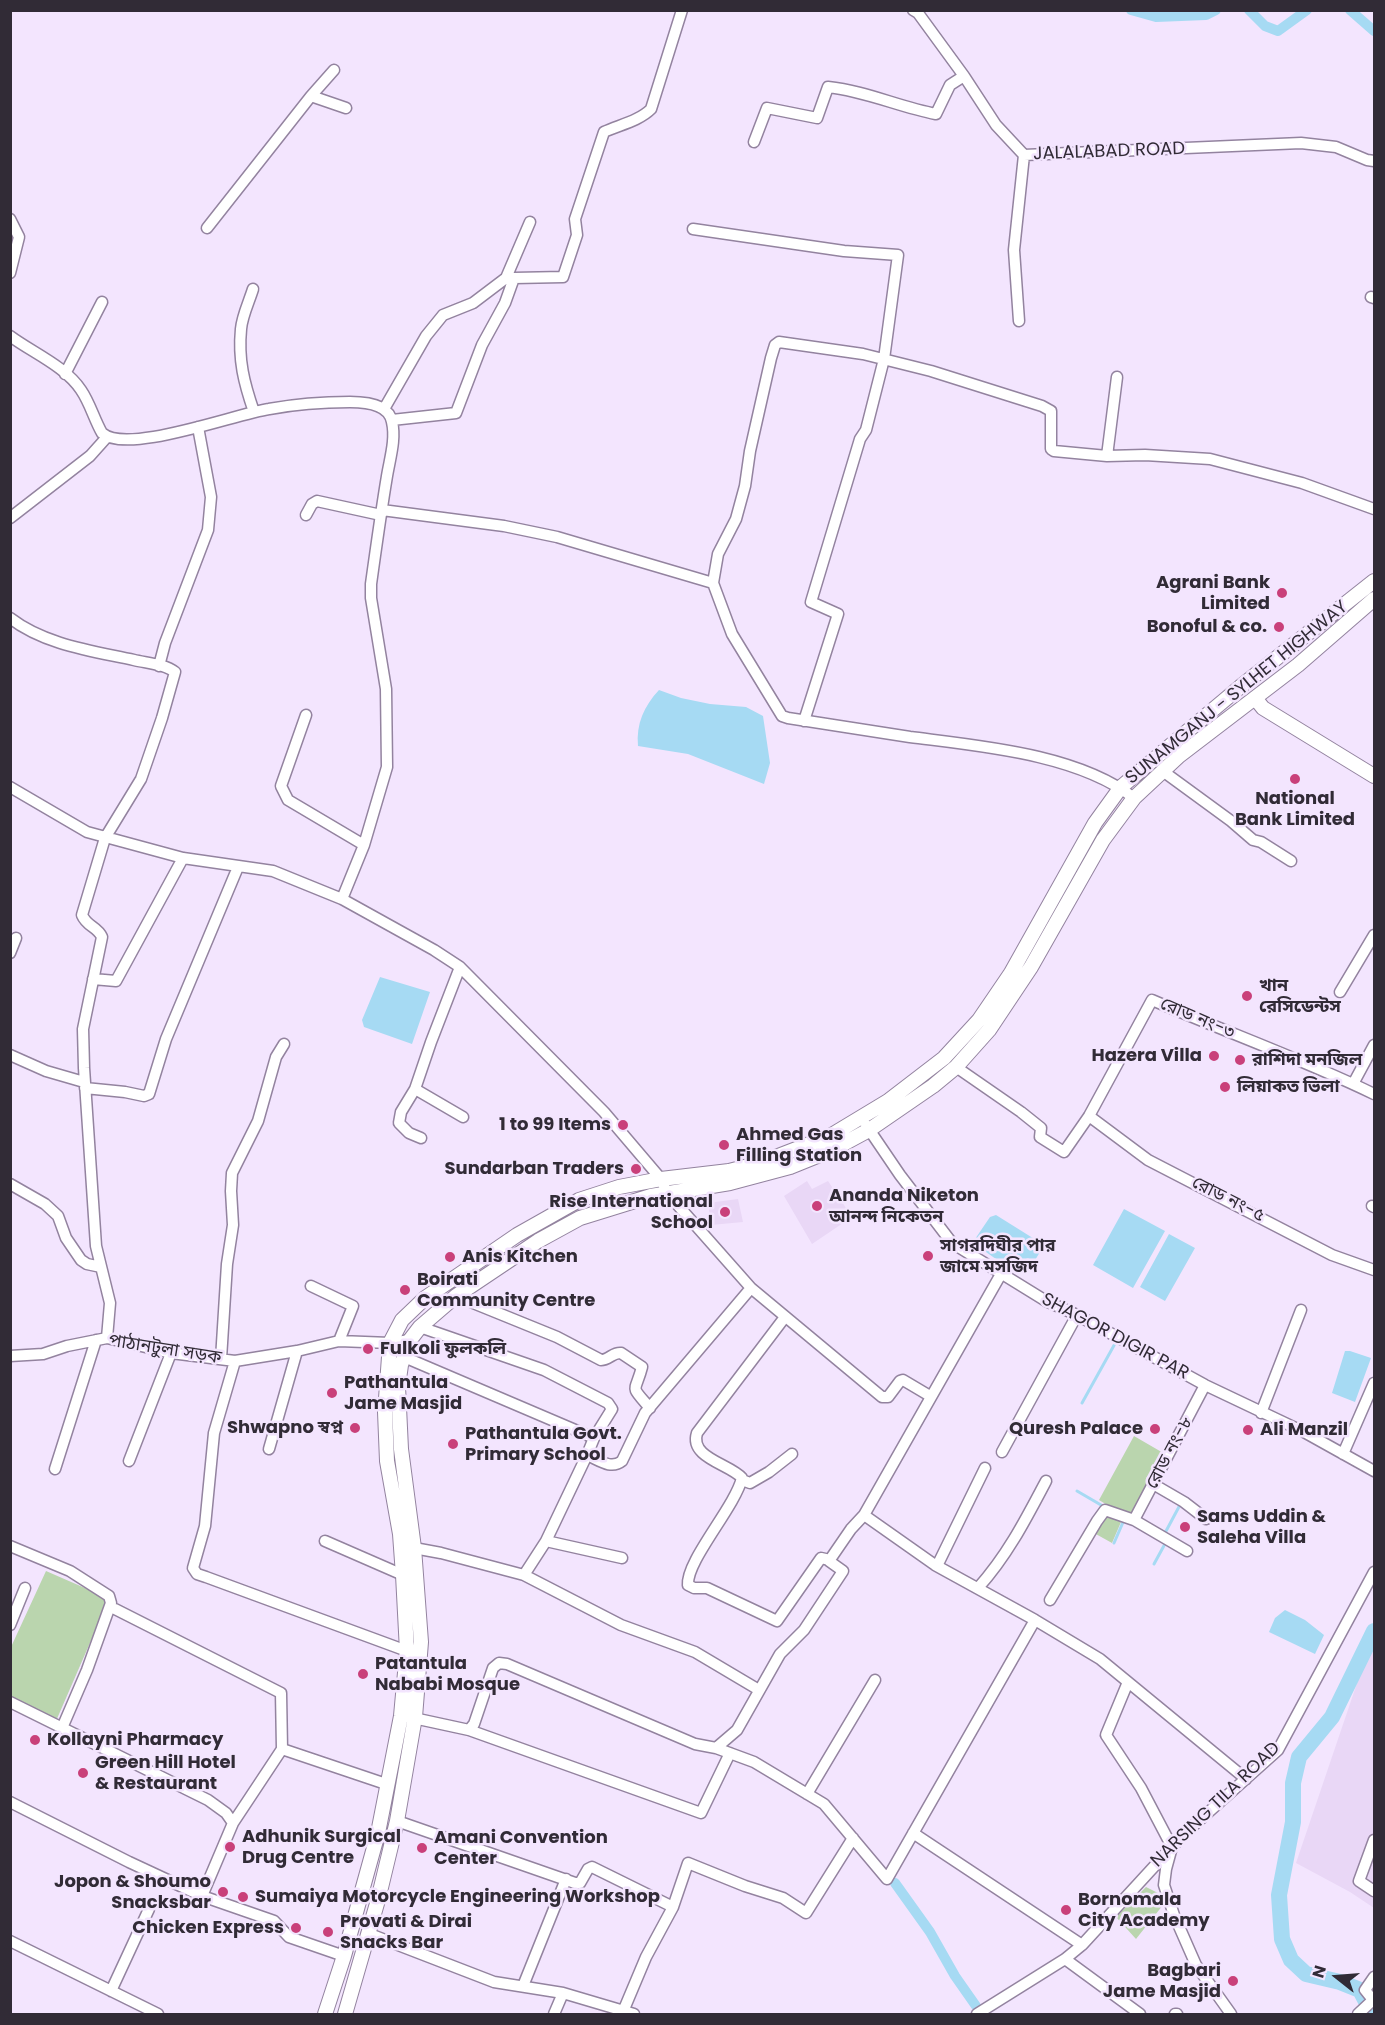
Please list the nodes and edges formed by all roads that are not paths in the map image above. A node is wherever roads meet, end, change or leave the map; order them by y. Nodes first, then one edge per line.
1 (682, 10) edge
2 (913, 10) edge
3 (334, 70) dead end
4 (964, 76) junction
5 (311, 96) junction
6 (346, 108) dead end
7 (754, 142) dead end
8 (1024, 155) junction
9 (1374, 160) edge
10 (10, 219) edge
11 (530, 222) dead end
12 (207, 228) dead end
13 (693, 229) dead end
14 (19, 237) junction
15 (10, 247) edge
16 (10, 273) edge
17 (510, 278) junction
18 (253, 289) dead end
19 (102, 302) dead end
20 (1019, 321) dead end
21 (10, 336) edge
22 (884, 359) junction
23 (65, 374) junction
24 (1117, 377) dead end
25 (384, 409) junction
26 (254, 412) junction
27 (392, 420) junction
28 (198, 427) junction
29 (107, 437) junction
30 (1107, 456) junction
31 (1374, 509) edge
32 (381, 513) junction
33 (306, 515) dead end
34 (10, 518) edge
35 (1374, 581) edge
36 (713, 583) junction
37 (1374, 599) edge
38 (10, 618) edge
39 (159, 666) junction
40 (1240, 687) junction
41 (1255, 698) junction
42 (306, 716) dead end
43 (804, 721) junction
44 (1374, 768) edge
45 (1164, 772) junction
46 (1374, 776) edge
47 (10, 787) edge
48 (1121, 787) junction
49 (1134, 798) junction
50 (105, 838) junction
51 (364, 845) junction
52 (183, 858) junction
53 (1291, 861) dead end
54 (238, 867) junction
55 (342, 899) junction
56 (1374, 935) edge
57 (16, 938) dead end
58 (10, 953) edge
59 (460, 968) junction
60 (93, 979) junction
61 (1340, 992) dead end
62 (284, 1044) dead end
63 (1374, 1045) edge
64 (10, 1055) edge
65 (956, 1067) junction
66 (1353, 1084) junction
67 (84, 1085) junction
68 (415, 1089) junction
69 (1374, 1094) edge
70 (1089, 1116) junction
71 (862, 1117) junction
72 (463, 1118) dead end
73 (869, 1130) junction
74 (421, 1138) dead end
75 (662, 1179) junction
76 (10, 1184) edge
77 (666, 1193) junction
78 (101, 1267) junction
79 (1374, 1270) edge
80 (1001, 1274) junction
81 (311, 1286) dead end
82 (751, 1288) junction
83 (456, 1296) junction
84 (1301, 1310) dead end
85 (1077, 1315) junction
86 (785, 1317) junction
87 (420, 1327) junction
88 (102, 1339) junction
89 (410, 1340) junction
90 (339, 1341) junction
91 (390, 1343) junction
92 (297, 1351) junction
93 (171, 1353) junction
94 (10, 1356) edge
95 (404, 1357) junction
96 (221, 1359) junction
97 (235, 1361) junction
98 (1374, 1383) edge
99 (1205, 1385) junction
100 (930, 1396) junction
101 (650, 1407) junction
102 (1261, 1413) junction
103 (594, 1438) junction
104 (269, 1449) dead end
105 (1002, 1452) dead end
106 (792, 1454) dead end
107 (1343, 1454) junction
108 (587, 1455) junction
109 (129, 1461) dead end
110 (1373, 1466) edge
111 (55, 1468) dead end
112 (985, 1468) dead end
113 (742, 1480) junction
114 (1046, 1481) dead end
115 (1153, 1484) junction
116 (864, 1515) junction
117 (404, 1516) junction
118 (1206, 1519) dead end
119 (1134, 1520) junction
120 (325, 1541) dead end
121 (546, 1541) junction
122 (10, 1546) edge
123 (414, 1548) junction
124 (1187, 1551) dead end
125 (622, 1558) dead end
126 (830, 1560) junction
127 (937, 1566) junction
128 (1374, 1572) edge
129 (403, 1575) junction
130 (524, 1575) junction
131 (25, 1588) dead end
132 (978, 1588) junction
133 (1050, 1600) dead end
134 (115, 1609) dead end
135 (1035, 1620) junction
136 (10, 1625) edge
137 (407, 1650) junction
138 (875, 1680) dead end
139 (1128, 1682) junction
140 (759, 1690) junction
141 (10, 1702) edge
142 (408, 1716) junction
143 (62, 1728) junction
144 (470, 1730) junction
145 (716, 1748) junction
146 (282, 1749) junction
147 (730, 1753) junction
148 (1246, 1779) junction
149 (389, 1785) junction
150 (807, 1794) junction
151 (10, 1802) edge
152 (397, 1821) junction
153 (233, 1823) junction
154 (913, 1833) junction
155 (853, 1838) junction
156 (1374, 1840) edge
157 (1172, 1847) junction
158 (366, 1878) junction
159 (566, 1879) junction
160 (1141, 1879) junction
161 (382, 1883) junction
162 (1164, 1884) junction
163 (1374, 1891) edge
164 (202, 1896) junction
165 (673, 1907) junction
166 (149, 1909) dead end
167 (367, 1933) junction
168 (10, 1941) edge
169 (1082, 1945) junction
170 (344, 1956) junction
171 (1065, 1959) junction
172 (1374, 1977) edge
173 (523, 1986) junction
174 (111, 1991) junction
175 (563, 1993) junction
176 (1374, 2000) edge
177 (1361, 2012) edge
178 (626, 2013) edge
179 (158, 2014) edge
180 (325, 2014) edge
181 (345, 2014) edge
182 (554, 2014) edge
183 (977, 2014) edge
184 (1140, 2014) edge
185 (1230, 2014) edge

1 - 17 street
2 - 4 street, JALALABAD ROAD
3 - 5 street
4 - 7 street
4 - 8 street, JALALABAD ROAD
5 - 6 street
5 - 12 street
8 - 9 street, JALALABAD ROAD
8 - 20 street
10 - 14 street
11 - 17 street
13 - 22 street
14 - 15 street
14 - 16 street
17 - 25 street
17 - 27 street
18 - 26 street
19 - 23 street
21 - 23 street
22 - 30 street
22 - 36 street
22 - 43 street
23 - 29 street
24 - 30 street
25 - 26 street
25 - 27 street
26 - 28 street
27 - 32 street
28 - 29 street
28 - 39 street
29 - 34 street
30 - 31 street
32 - 33 street
32 - 36 street
32 - 51 street
35 - 40 main road, SUNAMGANJ - SYLHET HIGHWAY
36 - 43 street
37 - 41 main road, SUNAMGANJ - SYLHET HIGHWAY
38 - 39 street
39 - 50 street
40 - 41 street
40 - 48 main road, SUNAMGANJ - SYLHET HIGHWAY
41 - 44 main road
41 - 45 main road, SUNAMGANJ - SYLHET HIGHWAY
41 - 46 main road
42 - 51 street
43 - 48 street
45 - 49 main road, SUNAMGANJ - SYLHET HIGHWAY
45 - 53 street
47 - 50 street
48 - 49 street
48 - 71 main road, SUNAMGANJ - SYLHET HIGHWAY
49 - 65 main road, SUNAMGANJ - SYLHET HIGHWAY
50 - 52 street
50 - 60 street
51 - 55 street
52 - 54 street
52 - 60 street
54 - 55 street
54 - 67 street
55 - 59 street
56 - 61 street
57 - 58 street
59 - 68 street
59 - 75 street
60 - 67 street
62 - 96 street
63 - 66 street
64 - 67 street
65 - 70 street
65 - 73 main road, SUNAMGANJ - SYLHET HIGHWAY
66 - 69 street, রোড নং-৩
66 - 70 street, রোড নং-৩
67 - 78 street
68 - 72 street
68 - 74 street
70 - 79 street, রোড নং-৫
71 - 73 street, SHAGOR DIGIR PAR
71 - 75 main road, SUNAMGANJ - SYLHET HIGHWAY
73 - 77 main road, SUNAMGANJ - SYLHET HIGHWAY
73 - 80 street, SHAGOR DIGIR PAR
75 - 77 street
75 - 91 main road, SUNAMGANJ - SYLHET HIGHWAY
76 - 78 street
77 - 82 street
77 - 83 main road, SUNAMGANJ - SYLHET HIGHWAY
78 - 88 street
80 - 85 street, SHAGOR DIGIR PAR
80 - 100 street
81 - 90 street
82 - 86 street
82 - 101 street
83 - 87 main road, SUNAMGANJ - SYLHET HIGHWAY
83 - 101 street
84 - 102 street
85 - 99 street, SHAGOR DIGIR PAR
85 - 105 street
86 - 100 street
86 - 113 street
87 - 89 main road, SUNAMGANJ - SYLHET HIGHWAY
87 - 103 street
88 - 93 street, পাঠানটুলা সড়ক
88 - 94 street, পাঠানটুলা সড়ক
88 - 111 street
89 - 91 street, পাঠানটুলা সড়ক
89 - 95 main road, SUNAMGANJ - SYLHET HIGHWAY
90 - 91 street, পাঠানটুলা সড়ক
90 - 92 street, পাঠানটুলা সড়ক
91 - 117 main road, SUNAMGANJ - SYLHET HIGHWAY
92 - 97 street, পাঠানটুলা সড়ক
92 - 104 street
93 - 96 street, পাঠানটুলা সড়ক
93 - 109 street
95 - 103 street
95 - 117 main road, SUNAMGANJ - SYLHET HIGHWAY
96 - 97 street, পাঠানটুলা সড়ক
97 - 137 street
98 - 107 street
99 - 102 street, SHAGOR DIGIR PAR
99 - 115 street, রোড নং-৮
100 - 116 street
101 - 108 street
102 - 107 street, SHAGOR DIGIR PAR
103 - 108 street
106 - 113 street
107 - 110 street, SHAGOR DIGIR PAR
108 - 121 street
112 - 127 street
113 - 126 street
114 - 132 street
115 - 118 street
115 - 119 street, রোড নং-৮
116 - 126 street
116 - 127 street
117 - 123 main road, SUNAMGANJ - SYLHET HIGHWAY
117 - 129 main road, SUNAMGANJ - SYLHET HIGHWAY
119 - 124 street
119 - 133 street
120 - 129 street
121 - 125 street
121 - 130 street
122 - 143 street
123 - 130 street
123 - 142 main road, SUNAMGANJ - SYLHET HIGHWAY
126 - 140 street
127 - 132 street
128 - 148 street, NARSING TILA ROAD
129 - 137 main road, SUNAMGANJ - SYLHET HIGHWAY
130 - 140 street
131 - 136 street
132 - 135 street
134 - 146 street
135 - 139 street
135 - 154 street
137 - 142 main road, SUNAMGANJ - SYLHET HIGHWAY
138 - 150 street
139 - 148 street
139 - 157 street
140 - 145 street
141 - 143 street
142 - 144 street
142 - 149 main road, SUNAMGANJ - SYLHET HIGHWAY
142 - 152 main road, SUNAMGANJ - SYLHET HIGHWAY
143 - 153 street
144 - 145 street
144 - 147 street
145 - 147 street
146 - 149 street
146 - 153 street
147 - 150 street
148 - 157 street, NARSING TILA ROAD
149 - 158 main road, SUNAMGANJ - SYLHET HIGHWAY
150 - 155 street
151 - 164 street
152 - 159 street
152 - 161 main road, SUNAMGANJ - SYLHET HIGHWAY
153 - 164 street
154 - 155 street
154 - 169 street
155 - 165 street
156 - 163 street
157 - 160 street, NARSING TILA ROAD
157 - 162 street
158 - 161 main road
158 - 170 main road, SUNAMGANJ - SYLHET HIGHWAY
159 - 165 street
159 - 173 street
160 - 162 street
160 - 169 street, NARSING TILA ROAD
161 - 167 main road, SUNAMGANJ - SYLHET HIGHWAY
162 - 185 street
164 - 170 street
165 - 178 street
166 - 174 street
167 - 173 street
167 - 181 main road, SUNAMGANJ - SYLHET HIGHWAY
168 - 174 street
169 - 171 street, NARSING TILA ROAD
170 - 180 main road, SUNAMGANJ - SYLHET HIGHWAY
171 - 183 street, NARSING TILA ROAD
171 - 184 street
172 - 176 street
173 - 175 street
174 - 179 street
175 - 178 street
175 - 182 street
176 - 177 street

